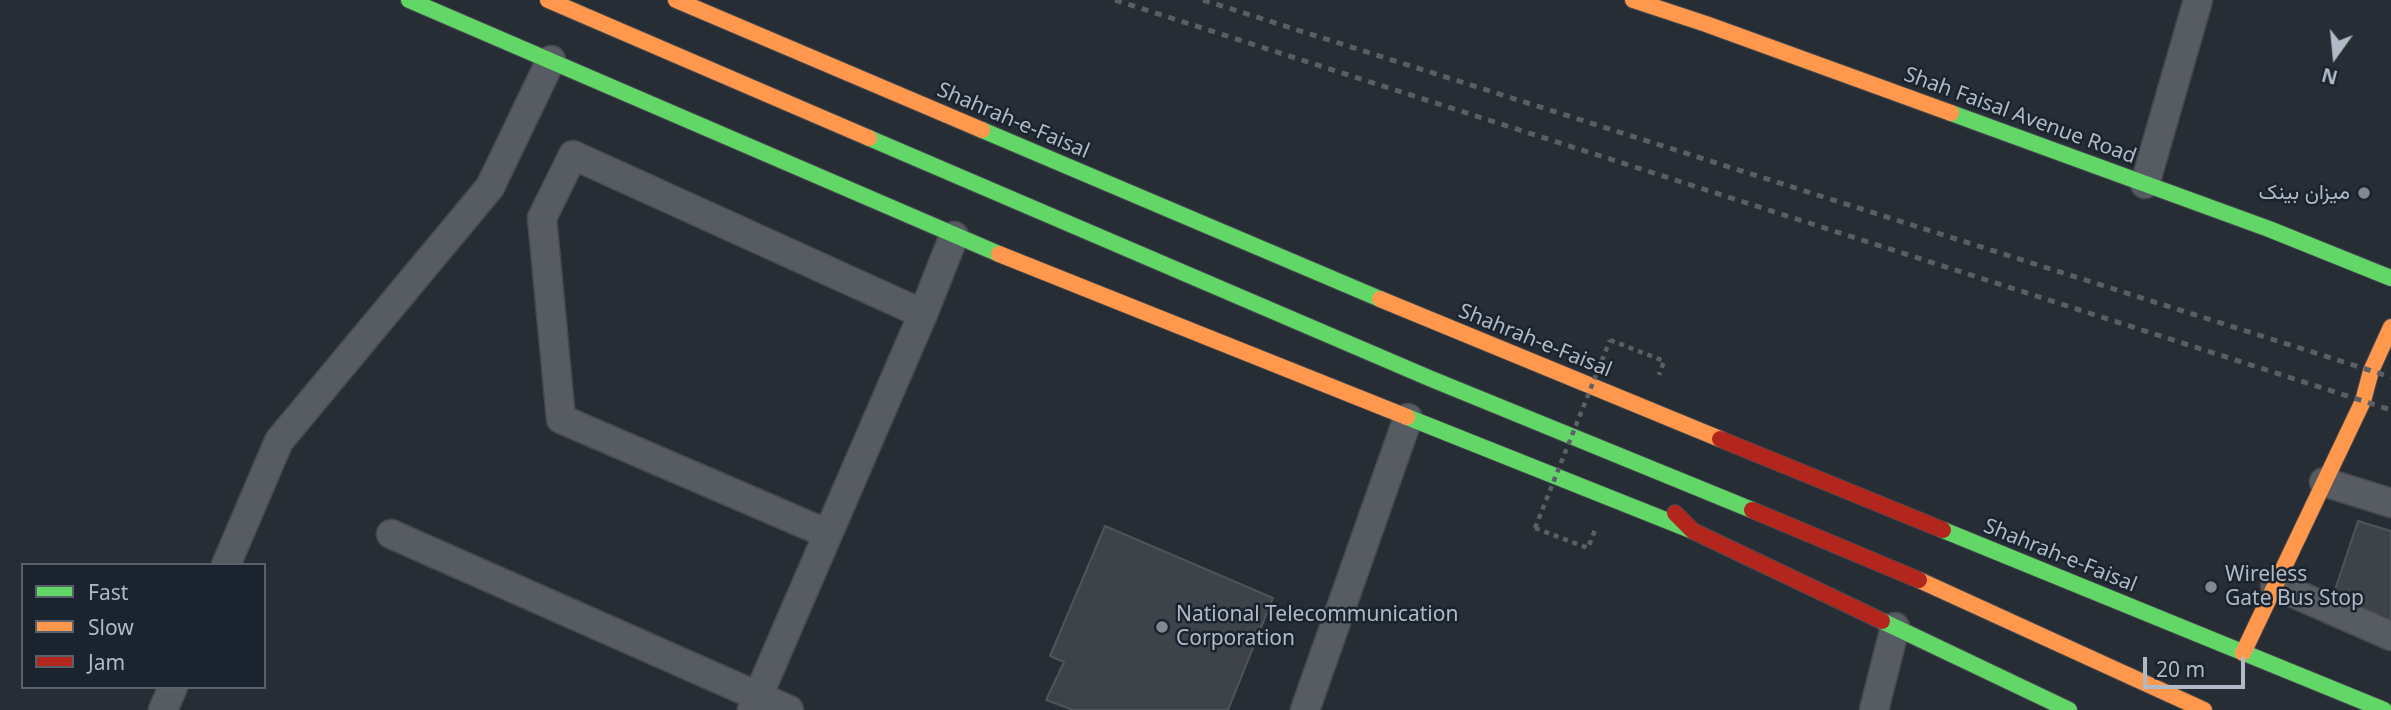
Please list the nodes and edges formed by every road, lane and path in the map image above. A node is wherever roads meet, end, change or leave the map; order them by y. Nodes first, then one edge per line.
1 (409, 0) edge
2 (548, 0) edge
3 (676, 0) edge
4 (1633, 0) edge
5 (2198, 0) edge
6 (551, 60) junction
7 (2145, 184) junction
8 (954, 236) junction
9 (2391, 278) edge
10 (923, 314) junction
11 (2391, 327) edge
12 (1664, 361) dead end
13 (1409, 418) junction
14 (1612, 452) junction
15 (2324, 482) junction
16 (1648, 487) dead end
17 (2391, 503) edge
18 (1666, 505) dead end
19 (1693, 531) junction
20 (391, 534) dead end
21 (828, 534) junction
22 (1588, 548) dead end
23 (227, 563) edge
24 (2275, 585) junction
25 (1895, 626) junction
26 (2391, 636) edge
27 (2243, 653) junction
28 (172, 689) edge
29 (755, 703) edge
30 (163, 710) edge
31 (789, 710) edge
32 (1305, 710) edge
33 (1874, 710) edge
34 (2069, 710) edge
35 (2204, 710) edge
36 (2384, 710) edge

1 - 6 main road
2 - 14 main road
3 - 27 main road, Shahrah-e-Faisal
4 - 7 main road, Shah Faisal Avenue Road
5 - 7 street
6 - 8 main road
6 - 23 street
7 - 9 main road, Shah Faisal Avenue Road
8 - 10 street
8 - 13 main road
10 - 21 street
10 - 21 street
11 - 15 main road
12 - 22 path, bridge
13 - 19 main road
13 - 32 street
14 - 16 main road
14 - 35 main road
15 - 17 street
15 - 24 main road
18 - 19 main road
19 - 25 main road
20 - 29 street
21 - 29 street
24 - 26 street
24 - 27 main road
25 - 33 street
25 - 34 main road
27 - 36 main road, Shahrah-e-Faisal
28 - 30 street
29 - 31 street

